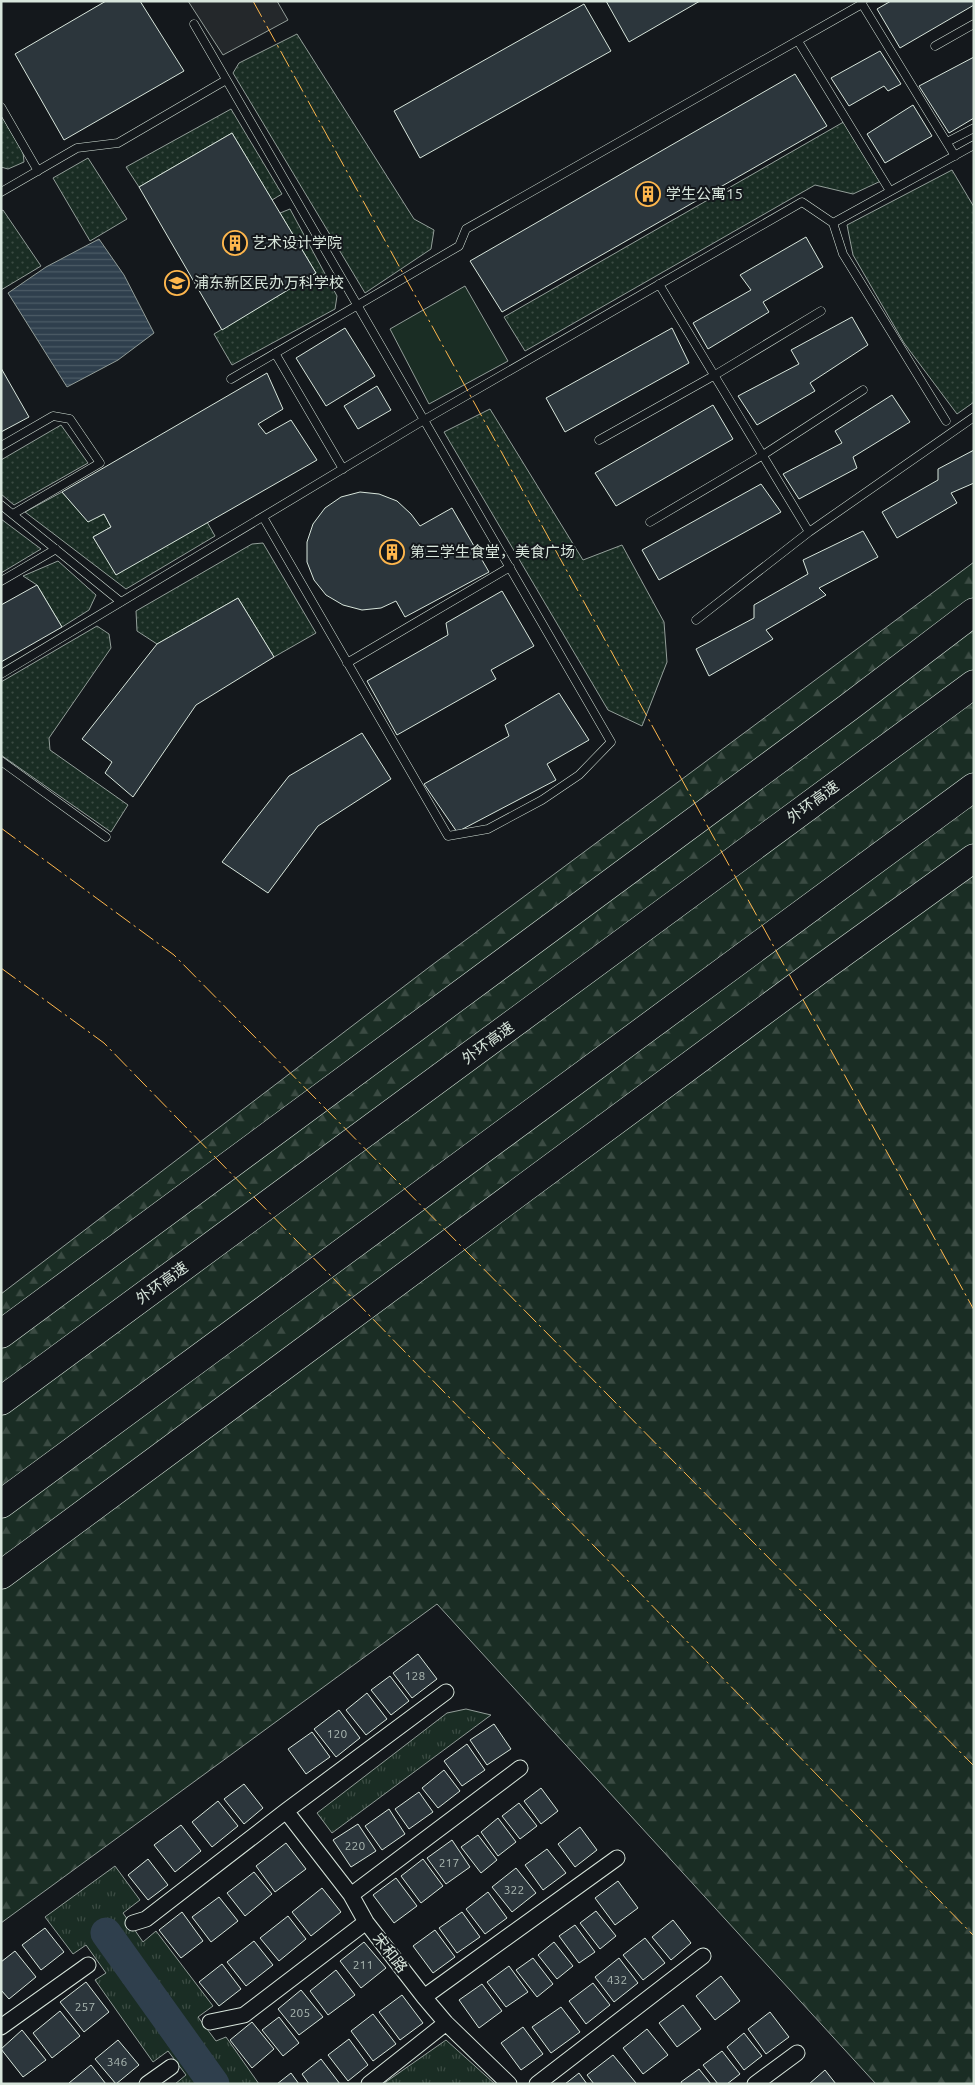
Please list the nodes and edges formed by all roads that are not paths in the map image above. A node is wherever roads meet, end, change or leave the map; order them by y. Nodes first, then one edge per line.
1 (862, 3) edge
2 (194, 24) dead end
3 (974, 24) edge
4 (798, 41) junction
5 (935, 46) dead end
6 (226, 80) junction
7 (1, 107) edge
8 (974, 128) edge
9 (946, 142) junction
10 (974, 145) edge
11 (954, 156) junction
12 (38, 171) junction
13 (2, 190) edge
14 (890, 191) junction
15 (833, 223) junction
16 (660, 284) junction
17 (357, 305) junction
18 (821, 310) dead end
19 (275, 353) junction
20 (715, 376) junction
21 (231, 379) dead end
22 (863, 390) dead end
23 (974, 416) edge
24 (424, 420) junction
25 (946, 421) dead end
26 (600, 440) dead end
27 (1, 446) edge
28 (763, 455) junction
29 (343, 469) junction
30 (1, 505) edge
31 (13, 514) junction
32 (263, 517) junction
33 (650, 522) dead end
34 (809, 532) junction
35 (56, 549) junction
36 (510, 567) junction
37 (1, 582) edge
38 (121, 602) junction
39 (974, 612) edge
40 (696, 620) dead end
41 (348, 663) junction
42 (1, 674) edge
43 (974, 684) edge
44 (1, 761) edge
45 (974, 787) edge
46 (106, 837) dead end
47 (974, 858) edge
48 (1, 1334) edge
49 (1, 1401) edge
50 (1, 1504) edge
51 (1, 1575) edge
52 (446, 1692) dead end
53 (520, 1768) dead end
54 (286, 1811) junction
55 (617, 1858) dead end
56 (352, 1894) junction
57 (366, 1922) junction
58 (133, 1923) dead end
59 (704, 1956) dead end
60 (88, 1964) dead end
61 (424, 1997) junction
62 (210, 2022) dead end
63 (446, 2024) junction
64 (1, 2027) edge
65 (797, 2053) dead end
66 (170, 2067) dead end
67 (148, 2084) edge
68 (369, 2084) edge
69 (509, 2084) edge
70 (538, 2084) edge
71 (755, 2084) edge

1 - 4 lane
1 - 9 lane
2 - 6 lane
3 - 5 lane
4 - 14 lane
4 - 17 lane
6 - 12 lane
6 - 17 lane
7 - 12 lane
8 - 9 lane
9 - 11 lane
10 - 11 lane
11 - 14 lane
12 - 13 lane
14 - 15 lane
15 - 16 lane
15 - 25 lane
16 - 20 lane
16 - 24 lane
17 - 19 lane
17 - 24 lane
18 - 20 lane
19 - 21 lane
19 - 29 lane
20 - 26 lane
20 - 28 lane
22 - 28 lane
23 - 34 lane
24 - 29 lane
24 - 36 lane
27 - 31 lane
28 - 33 lane
28 - 34 lane
29 - 32 lane
30 - 31 lane
31 - 35 lane
32 - 38 lane
32 - 41 lane
34 - 40 lane
35 - 37 lane
35 - 38 lane
36 - 41 lane
36 - 41 lane
38 - 42 lane
39 - 48 highway
43 - 49 highway, 外环高速
44 - 46 lane
45 - 50 highway
47 - 51 highway
52 - 54 street
53 - 56 street
54 - 56 street, 宋和路
54 - 58 street
55 - 61 street
56 - 57 street, 宋和路
57 - 61 street, 宋和路
57 - 62 street
59 - 70 street
60 - 64 street
61 - 63 street, 宋和路
63 - 68 street
63 - 69 street, 宋和路
65 - 71 street
66 - 67 street

